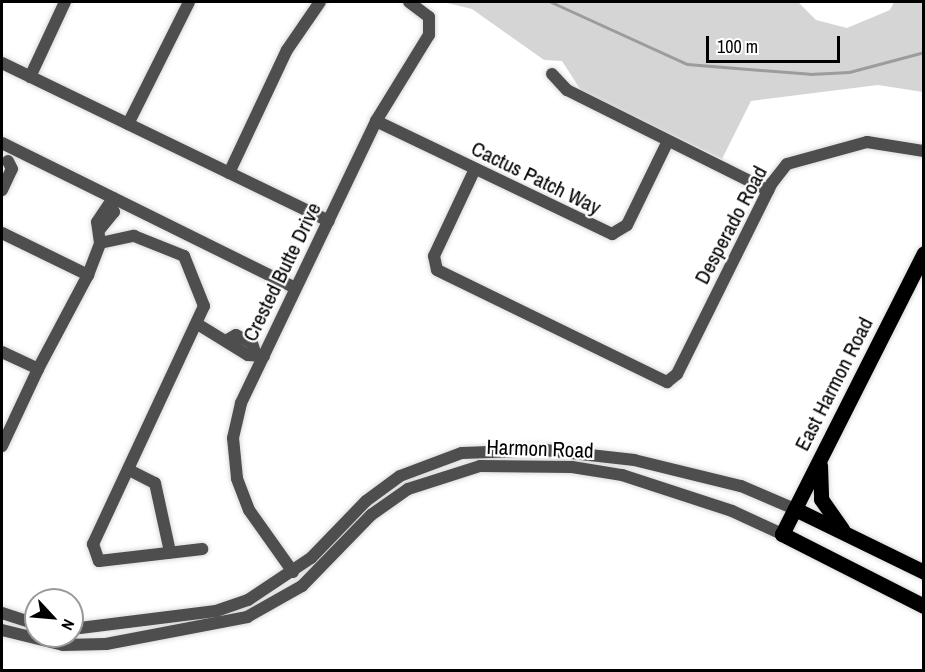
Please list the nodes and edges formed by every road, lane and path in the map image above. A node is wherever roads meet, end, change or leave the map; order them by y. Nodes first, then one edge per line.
1 (65, 2) edge
2 (189, 2) edge
3 (320, 2) edge
4 (408, 2) edge
5 (2, 63) edge
6 (552, 74) dead end
7 (30, 77) junction
8 (376, 121) junction
9 (128, 124) junction
10 (668, 141) junction
11 (2, 143) edge
12 (924, 151) edge
13 (8, 158) edge
14 (474, 171) junction
15 (229, 173) junction
16 (2, 190) edge
17 (768, 190) junction
18 (112, 201) junction
19 (328, 221) junction
20 (2, 233) edge
21 (100, 243) junction
22 (924, 253) edge
23 (88, 275) junction
24 (295, 288) junction
25 (199, 325) junction
26 (2, 352) edge
27 (260, 354) junction
28 (38, 369) junction
29 (2, 446) edge
30 (820, 456) junction
31 (129, 470) junction
32 (795, 509) junction
33 (782, 534) junction
34 (849, 535) junction
35 (202, 549) dead end
36 (170, 552) junction
37 (293, 572) junction
38 (924, 572) edge
39 (924, 606) edge
40 (2, 613) edge
41 (24, 620) edge
42 (84, 628) edge
43 (2, 630) edge

1 - 7 street
2 - 9 street
3 - 15 street
4 - 8 street, Crested Butte Drive
5 - 7 street
6 - 10 street
7 - 9 street
8 - 14 street, Cactus Patch Way
8 - 19 street, Crested Butte Drive
9 - 15 street
10 - 14 street, Cactus Patch Way
10 - 17 street
11 - 13 street
12 - 17 street, Desperado Road
13 - 16 street
13 - 18 street
14 - 17 street, Desperado Road
15 - 19 street
18 - 21 street
18 - 24 street
19 - 24 street, Crested Butte Drive
20 - 23 street
21 - 23 street
21 - 25 street
22 - 30 main road, East Harmon Road
23 - 28 street
24 - 27 street, Crested Butte Drive
25 - 27 street
25 - 31 street
26 - 28 street
27 - 37 street, Crested Butte Drive
28 - 29 street
30 - 32 main road, East Harmon Road
30 - 34 main road
31 - 36 street
31 - 36 street
32 - 33 main road, East Harmon Road
32 - 34 main road, Harmon Road
32 - 37 street, Harmon Road
33 - 39 main road, Harmon Road
33 - 43 street, Harmon Road
34 - 38 main road, Harmon Road
35 - 36 street
37 - 42 street, Harmon Road
40 - 41 street

